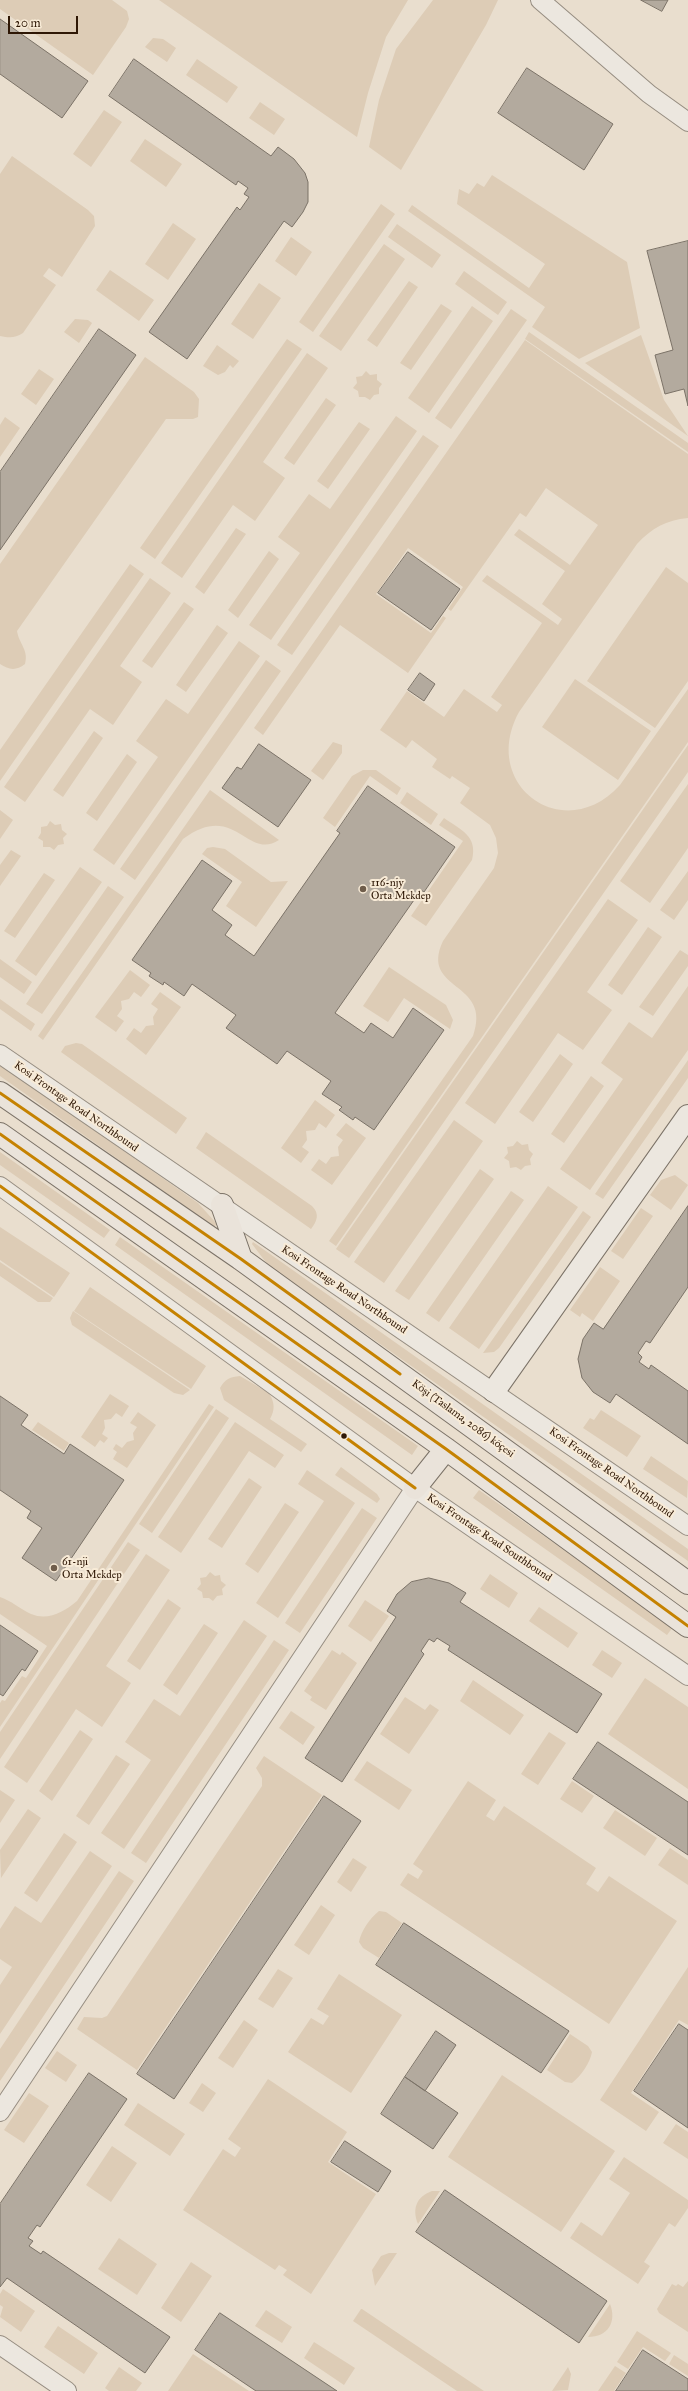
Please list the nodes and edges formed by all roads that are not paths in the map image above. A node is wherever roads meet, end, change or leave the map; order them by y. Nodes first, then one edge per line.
1 (540, 0) edge
2 (688, 122) edge
3 (0, 1054) edge
4 (0, 1093) edge
5 (688, 1116) edge
6 (0, 1134) edge
7 (0, 1186) edge
8 (222, 1204) junction
9 (241, 1259) junction
10 (494, 1391) junction
11 (446, 1449) junction
12 (415, 1488) junction
13 (688, 1526) edge
14 (688, 1583) edge
15 (688, 1626) edge
16 (688, 1676) edge
17 (0, 2112) edge
18 (0, 2345) edge
19 (67, 2391) edge

1 - 2 street
3 - 8 street, Kosi Frontage Road Northbound
4 - 9 main road, Köşi (Taslama, 2086) köçesi
5 - 10 street
6 - 11 main road
7 - 12 street, Kosi Frontage Road Southbound
8 - 9 main road
8 - 10 street, Kosi Frontage Road Northbound
9 - 14 main road, Köşi (Taslama, 2086) köçesi
10 - 13 street, Kosi Frontage Road Northbound
11 - 12 main road
11 - 15 main road
12 - 16 street, Kosi Frontage Road Southbound
12 - 17 street
18 - 19 street

